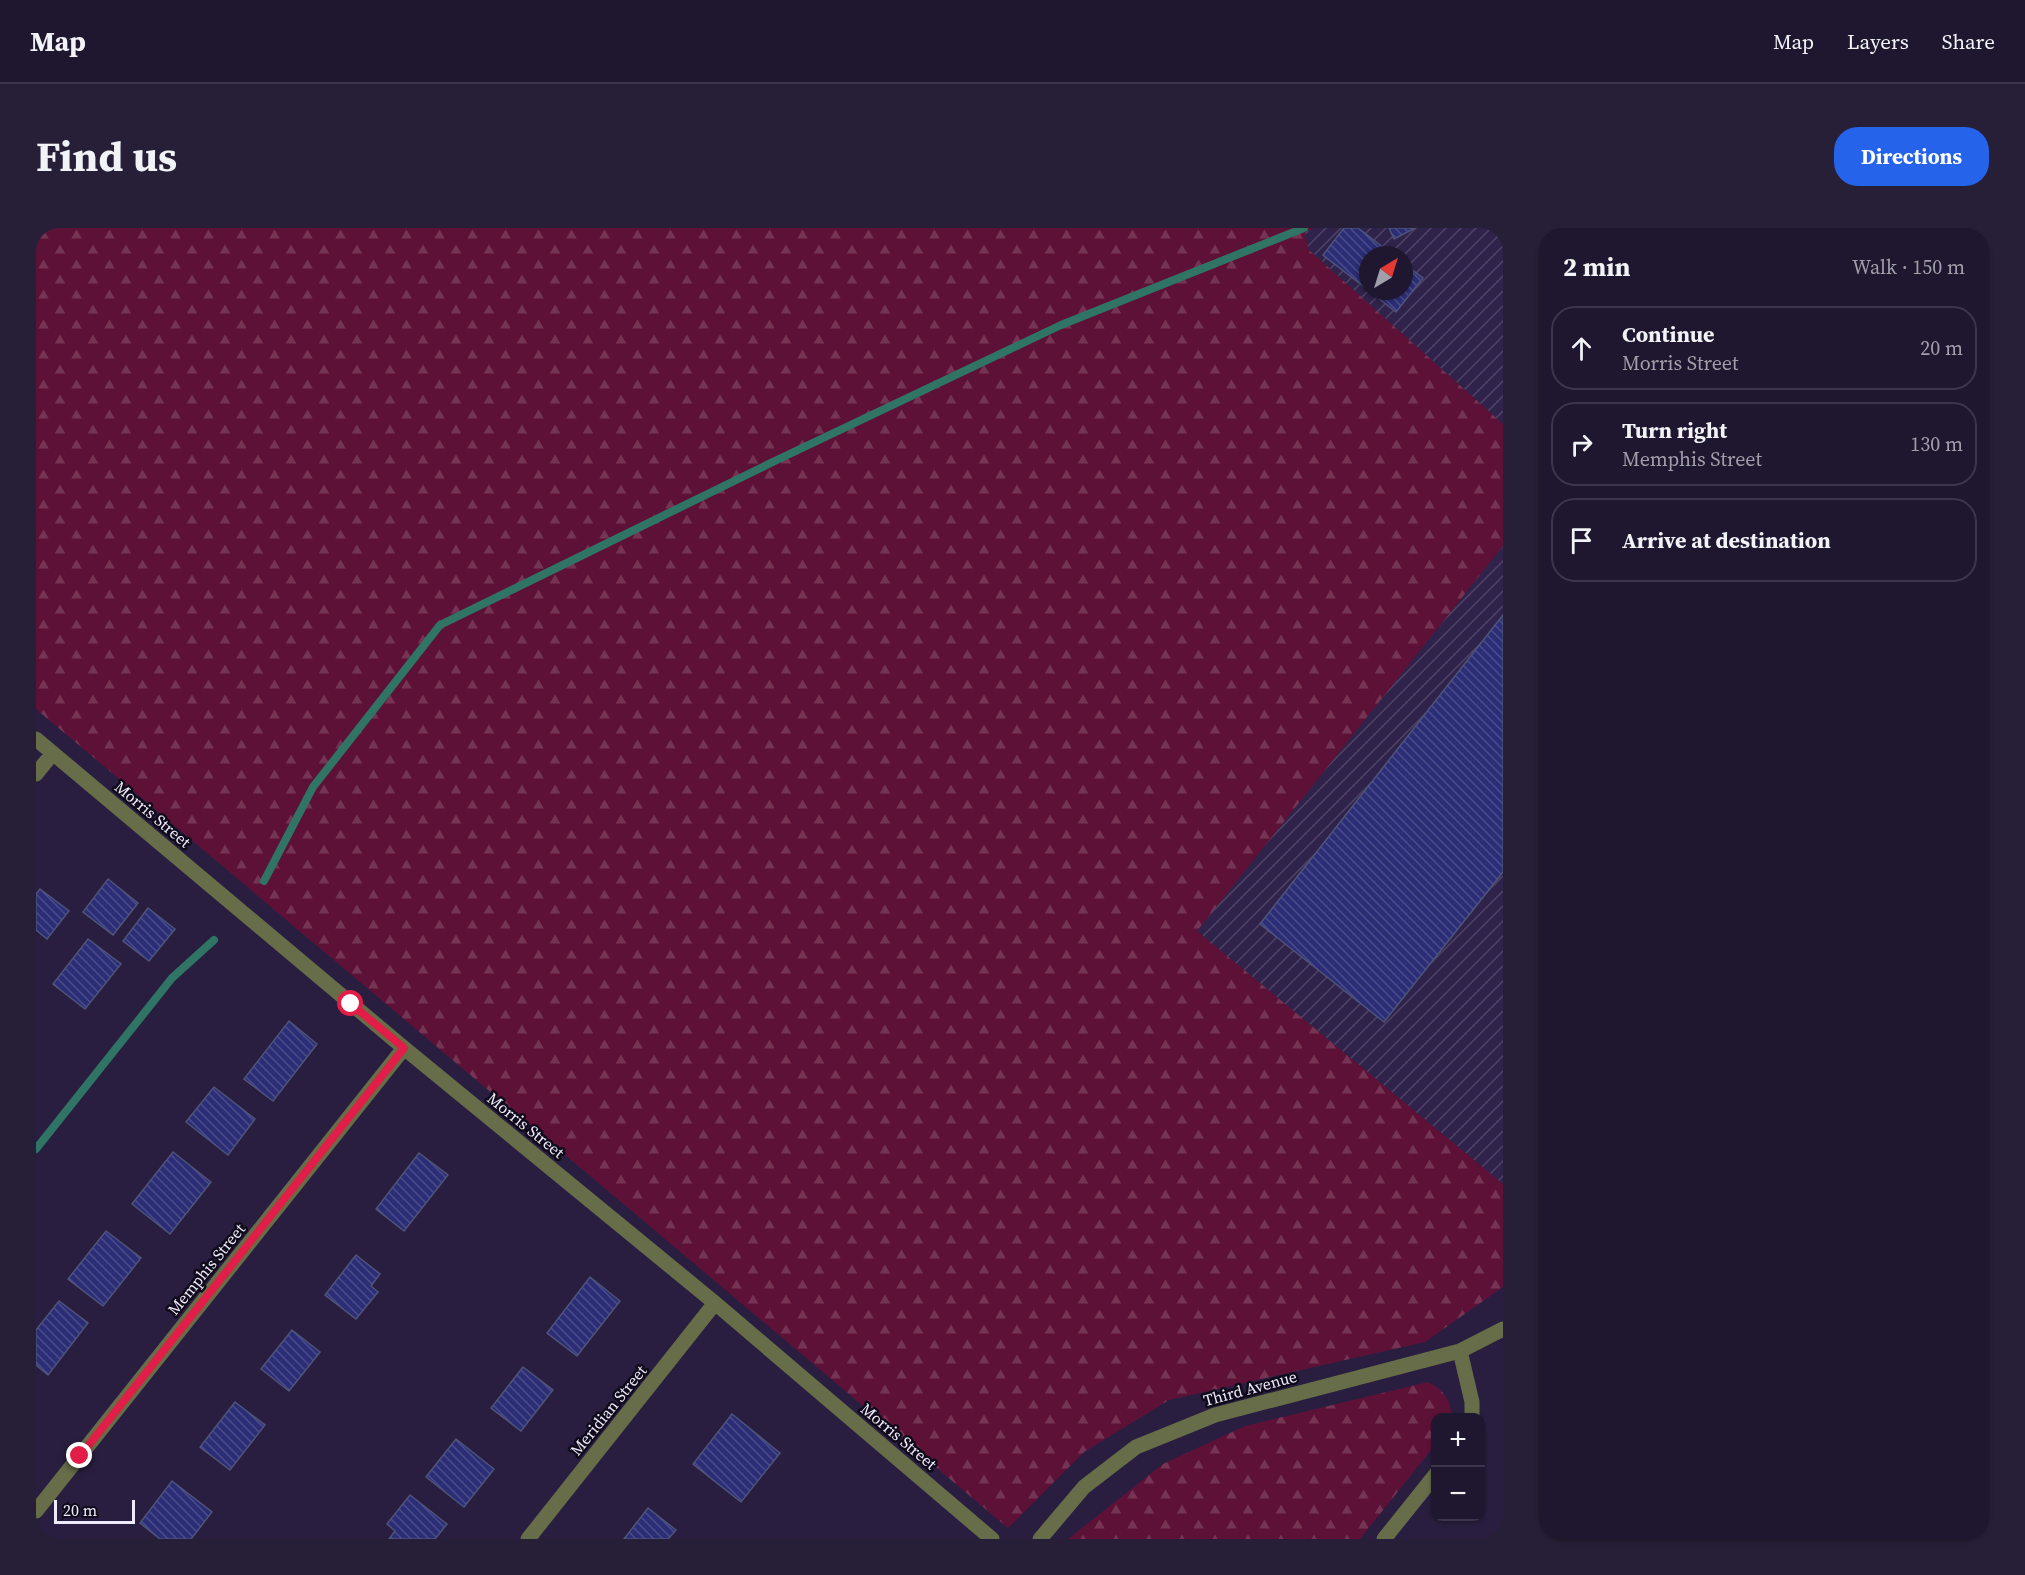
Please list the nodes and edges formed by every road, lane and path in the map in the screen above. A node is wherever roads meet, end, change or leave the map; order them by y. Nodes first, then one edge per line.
1 (36, 739) edge
2 (52, 753) junction
3 (36, 774) edge
4 (404, 1048) junction
5 (715, 1303) junction
6 (1503, 1329) edge
7 (1460, 1351) junction
8 (1472, 1413) edge
9 (1431, 1480) edge
10 (36, 1511) edge
11 (528, 1539) edge
12 (992, 1539) edge
13 (1040, 1539) edge
14 (1384, 1539) edge

1 - 2 street, Morris Street
2 - 3 street
2 - 4 street, Morris Street
4 - 5 street, Morris Street
4 - 10 street, Memphis Street
5 - 11 street, Meridian Street
5 - 12 street, Morris Street
6 - 7 street, Third Avenue
7 - 8 street
7 - 13 street, Third Avenue
9 - 14 street

